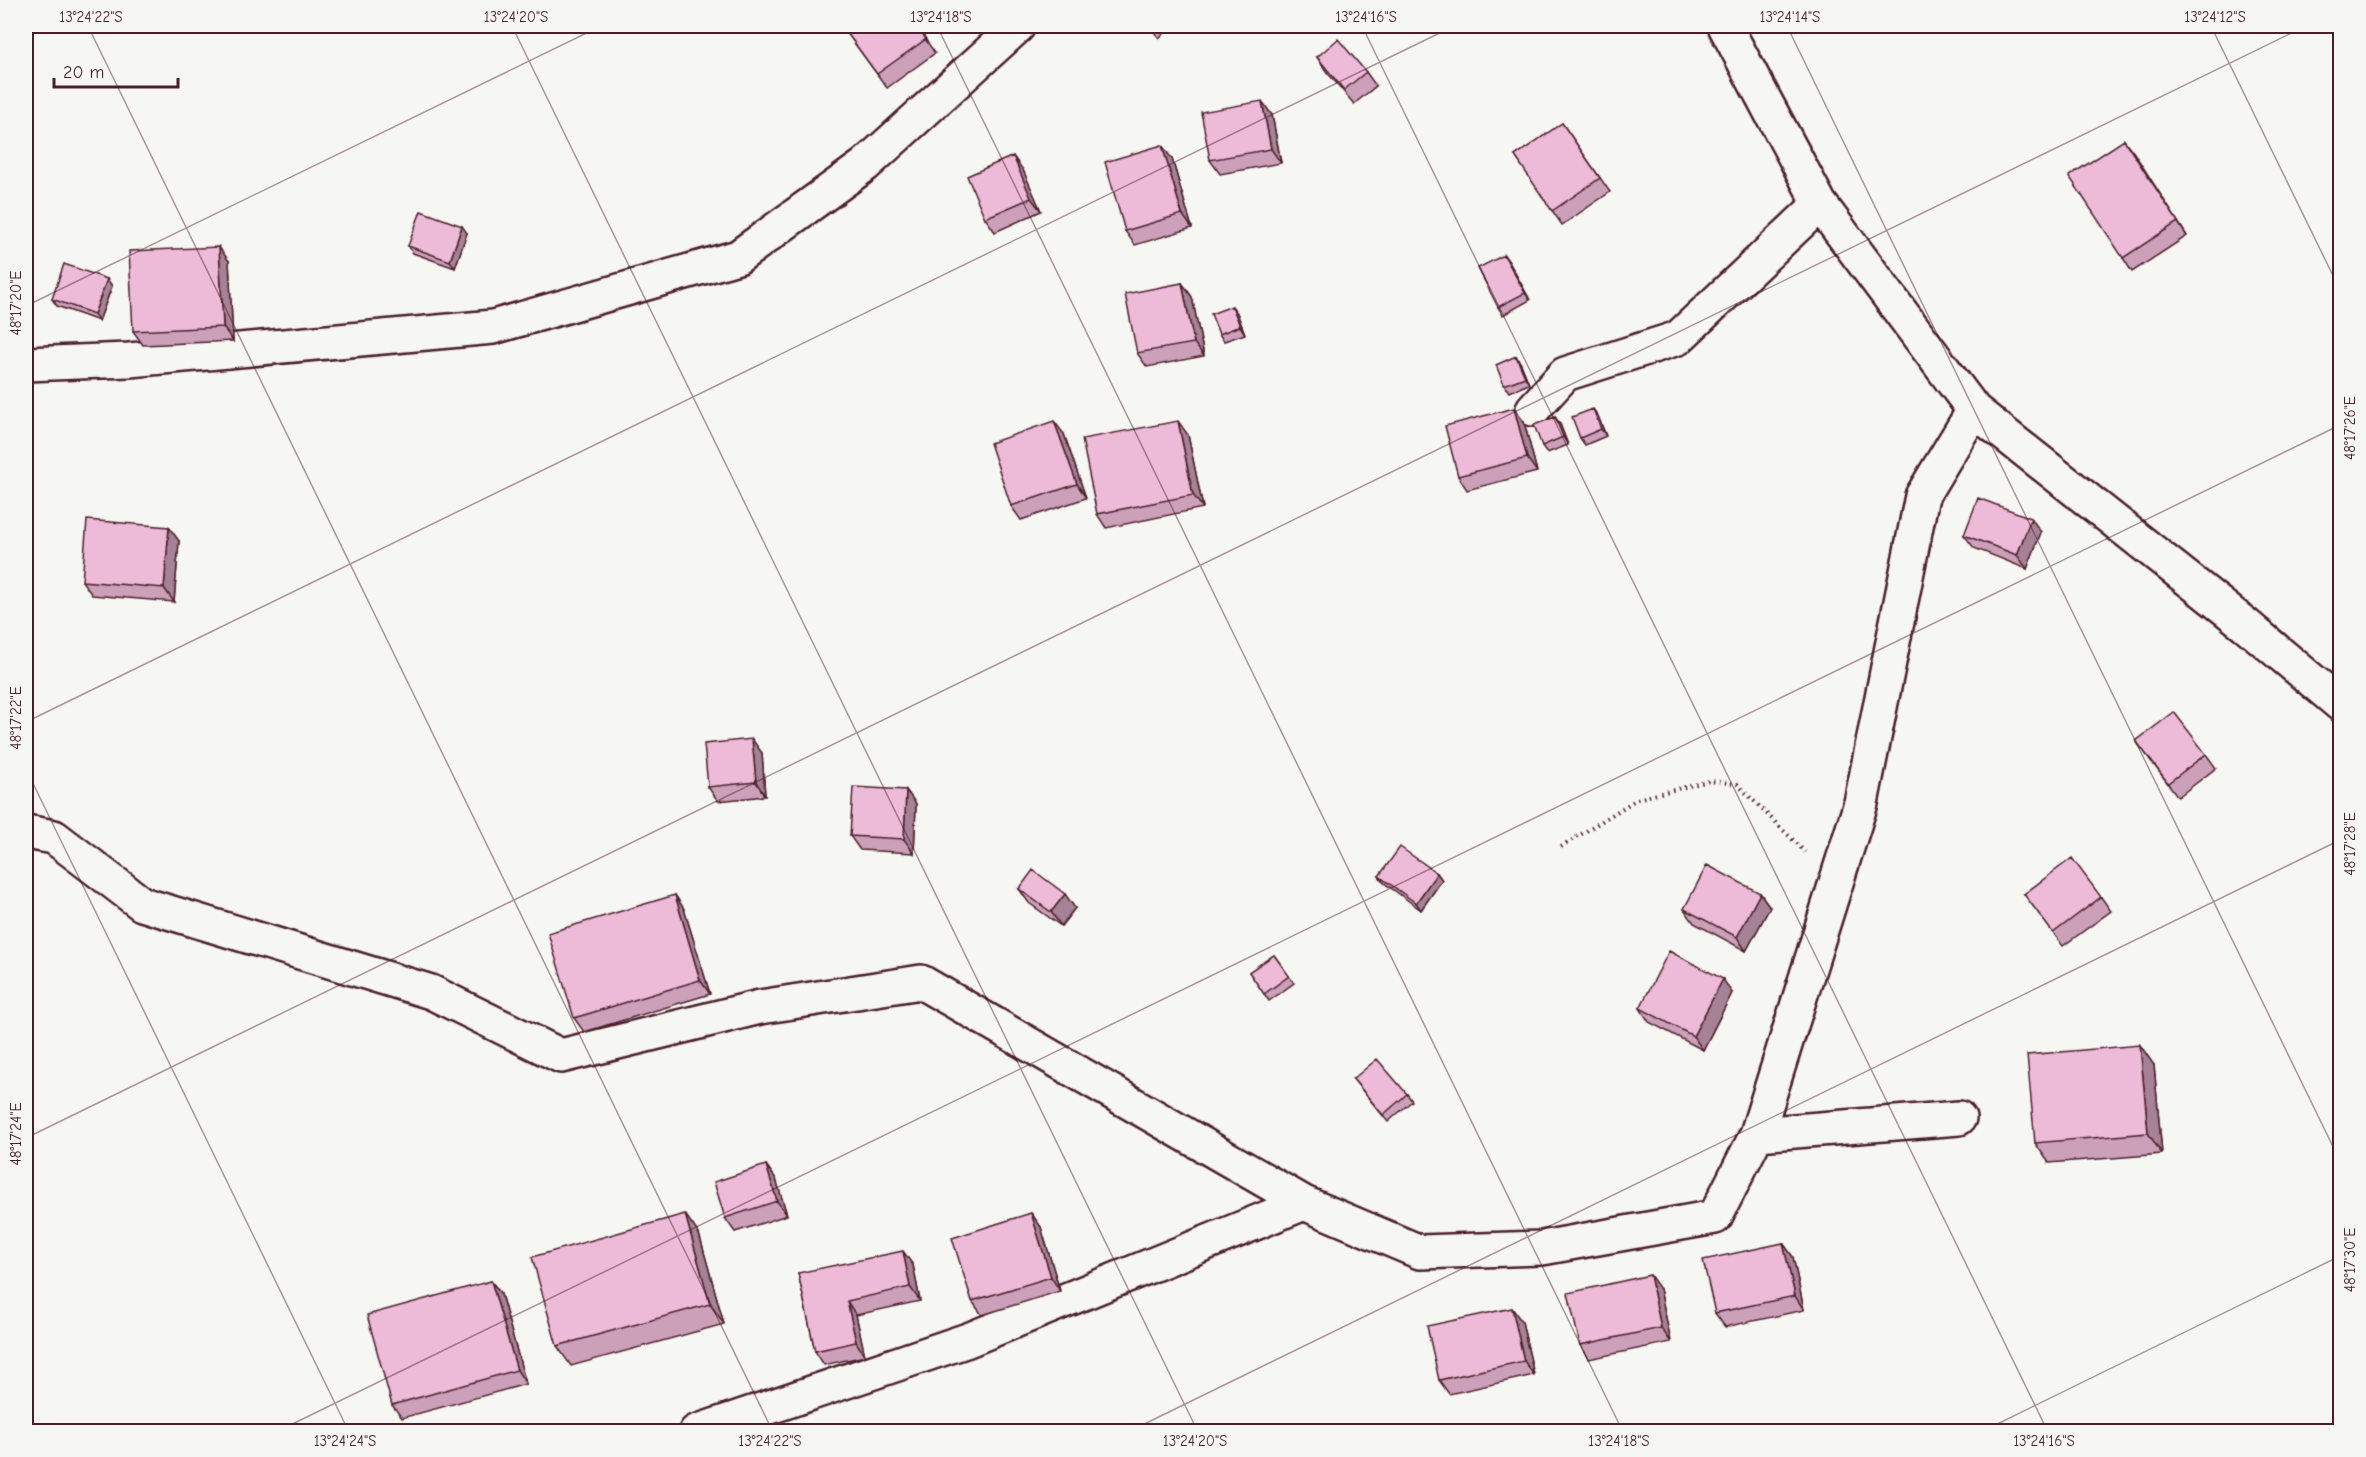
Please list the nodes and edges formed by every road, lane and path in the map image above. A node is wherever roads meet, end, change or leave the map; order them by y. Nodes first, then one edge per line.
1 (1018, 26) edge
2 (1725, 26) edge
3 (1820, 204) junction
4 (26, 364) edge
5 (1533, 409) dead end
6 (1974, 410) junction
7 (2340, 704) edge
8 (26, 832) edge
9 (1561, 847) dead end
10 (1843, 859) junction
11 (1959, 1118) dead end
12 (1757, 1134) junction
13 (1304, 1203) junction
14 (696, 1431) edge

1 - 4 street
2 - 3 street
3 - 5 street
3 - 6 street
6 - 7 street
6 - 10 street
8 - 13 street
9 - 10 path
10 - 12 street
11 - 12 street
12 - 13 street
13 - 14 street

